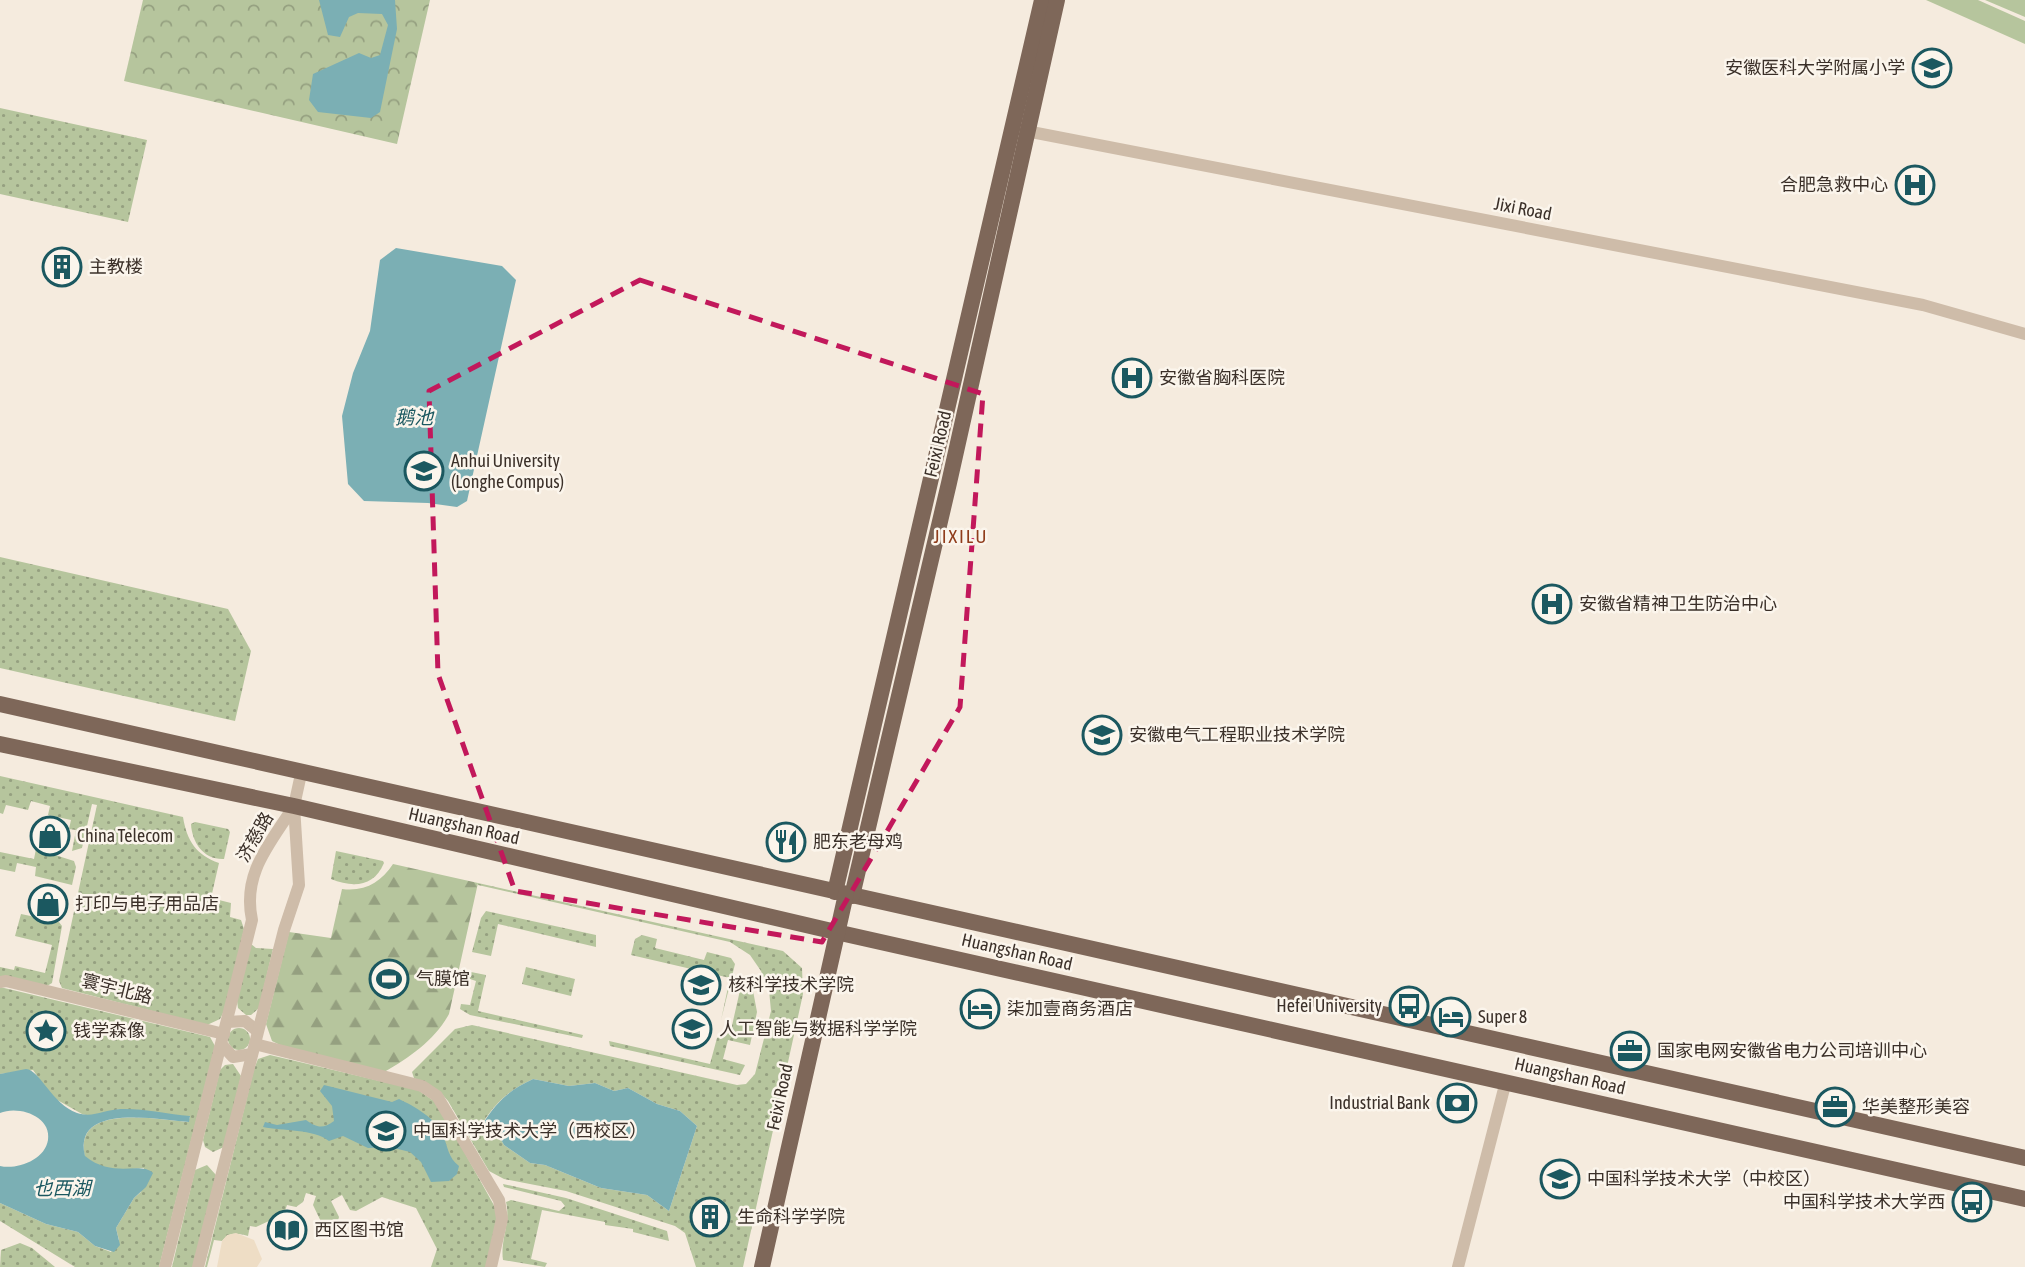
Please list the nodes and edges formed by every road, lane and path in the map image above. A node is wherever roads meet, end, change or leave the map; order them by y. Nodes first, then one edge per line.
1 (1042, 0) edge
2 (1056, 0) edge
3 (1020, 130) junction
4 (2025, 334) edge
5 (0, 705) edge
6 (0, 744) edge
7 (301, 774) junction
8 (294, 806) junction
9 (844, 894) junction
10 (836, 932) junction
11 (0, 982) edge
12 (225, 1034) junction
13 (255, 1043) junction
14 (1506, 1081) junction
15 (2025, 1158) edge
16 (2025, 1199) edge
17 (165, 1267) edge
18 (198, 1267) edge
19 (491, 1267) edge
20 (762, 1267) edge
21 (1458, 1267) edge

1 - 3 main road, Feixi Road
2 - 3 main road, Feixi Road
3 - 4 street, Jixi Road
3 - 9 main road, Feixi Road
5 - 7 main road, Huangshan Road
6 - 8 main road, Huangshan Road
7 - 8 street
7 - 9 main road, Huangshan Road
8 - 10 main road, Huangshan Road
8 - 12 street, 济慈路
8 - 13 street, 济慈路
9 - 10 main road, Feixi Road
9 - 15 main road, Huangshan Road
10 - 14 main road, Huangshan Road
10 - 20 main road, Feixi Road
11 - 12 street, 寰宇北路
12 - 13 street
12 - 13 street
12 - 17 street, 济慈路
13 - 18 street, 济慈路
13 - 19 street
14 - 16 main road, Huangshan Road
14 - 21 street

